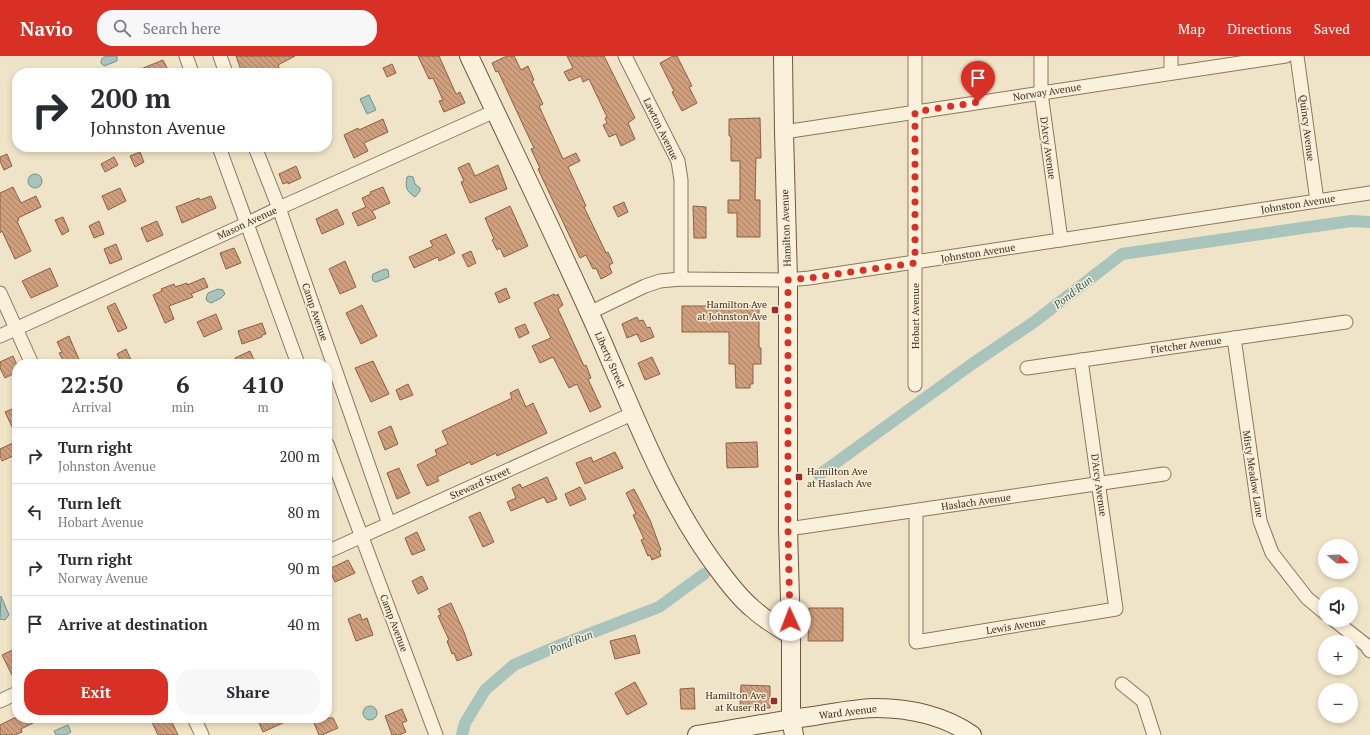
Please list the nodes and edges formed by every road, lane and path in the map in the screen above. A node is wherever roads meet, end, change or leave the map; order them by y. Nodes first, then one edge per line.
1 (186, 56) edge
2 (220, 56) edge
3 (469, 56) edge
4 (625, 56) edge
5 (784, 56) edge
6 (915, 56) edge
7 (1042, 56) edge
8 (1171, 56) edge
9 (1286, 56) edge
10 (1298, 56) edge
11 (190, 68) edge
12 (224, 68) edge
13 (1171, 73) junction
14 (1041, 93) junction
15 (495, 111) junction
16 (915, 112) junction
17 (784, 132) junction
18 (221, 152) edge
19 (257, 152) edge
20 (1370, 193) edge
21 (1316, 201) junction
22 (279, 208) junction
23 (246, 224) junction
24 (1061, 240) junction
25 (915, 263) junction
26 (681, 279) junction
27 (788, 280) junction
28 (0, 293) edge
29 (589, 312) junction
30 (1346, 322) dead end
31 (16, 329) junction
32 (0, 336) edge
33 (1234, 338) junction
34 (30, 359) edge
35 (296, 359) edge
36 (332, 359) edge
37 (332, 360) edge
38 (1081, 360) junction
39 (1027, 368) dead end
40 (915, 385) dead end
41 (634, 413) junction
42 (332, 458) edge
43 (1164, 474) dead end
44 (1099, 484) junction
45 (916, 511) junction
46 (389, 524) junction
47 (788, 529) junction
48 (361, 536) junction
49 (332, 550) edge
50 (1318, 607) edge
51 (1116, 610) joint
52 (1343, 627) edge
53 (791, 635) junction
54 (1370, 651) edge
55 (1122, 684) dead end
56 (12, 695) edge
57 (0, 701) edge
58 (196, 723) edge
59 (792, 727) edge
60 (202, 735) edge
61 (436, 735) edge
62 (697, 735) edge
63 (972, 735) edge
64 (1154, 735) edge

1 - 11 street
2 - 12 street
3 - 15 street, Liberty Street
4 - 26 street, Lawton Avenue
5 - 17 street, Hamilton Avenue
6 - 16 street, Hobart Avenue
7 - 14 street, D'Arcy Avenue
8 - 13 street
9 - 13 street, Norway Avenue
10 - 21 street, Quincy Avenue
13 - 14 street, Norway Avenue
14 - 16 street, Norway Avenue
14 - 24 street, D'Arcy Avenue
15 - 22 street, Mason Avenue
15 - 29 street, Liberty Street
16 - 17 street, Norway Avenue
16 - 25 street, Hobart Avenue
17 - 27 street, Hamilton Avenue
18 - 23 street
19 - 22 street, Camp Avenue
20 - 21 street, Johnston Avenue
21 - 24 street, Johnston Avenue
22 - 23 street, Mason Avenue
22 - 36 street, Camp Avenue
23 - 31 street, Mason Avenue
23 - 35 street
24 - 25 street, Johnston Avenue
25 - 27 street, Johnston Avenue
25 - 40 street, Hobart Avenue
26 - 27 street, Johnston Avenue
26 - 29 street, Johnston Avenue
27 - 47 street, Hamilton Avenue
28 - 31 street
29 - 41 street, Liberty Street
30 - 33 street, Fletcher Avenue
31 - 32 street, Mason Avenue
31 - 34 street
33 - 38 street, Fletcher Avenue
33 - 50 street, Misty Meadow Lane
37 - 46 street, Camp Avenue
38 - 39 street, Fletcher Avenue
38 - 44 street, D'Arcy Avenue
41 - 46 street, Steward Street
41 - 53 street, Liberty Street
42 - 48 street, Camp Avenue
43 - 44 street, Haslach Avenue
44 - 45 street, Haslach Avenue
44 - 51 street, D'Arcy Avenue
45 - 47 street, Haslach Avenue
45 - 51 street, Lewis Avenue
46 - 48 street, Steward Street
47 - 53 street, Hamilton Avenue
48 - 49 street, Steward Street
48 - 61 street, Camp Avenue
52 - 54 street
53 - 59 street, Hamilton Avenue
55 - 64 street
56 - 57 street
58 - 60 street
59 - 62 street, Ward Avenue
59 - 63 street, Ward Avenue

